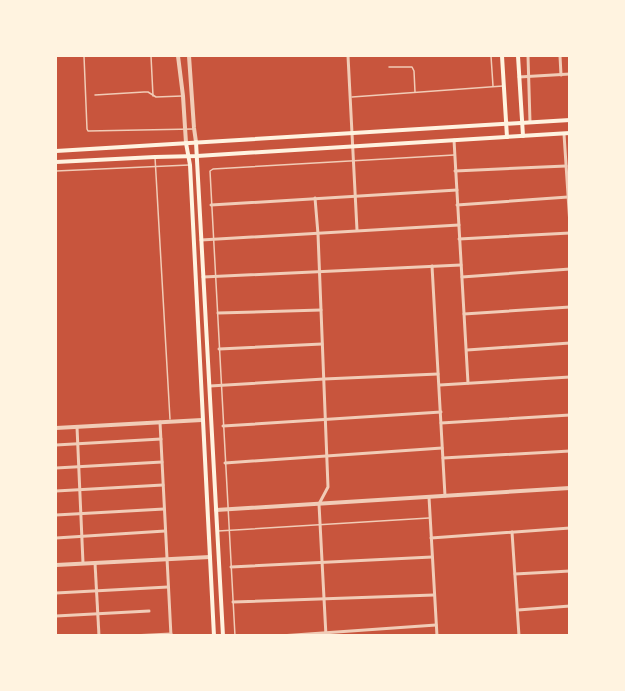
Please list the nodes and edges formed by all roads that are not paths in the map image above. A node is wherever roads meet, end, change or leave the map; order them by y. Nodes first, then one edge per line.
1 (84, 56) edge
2 (152, 56) edge
3 (178, 56) edge
4 (189, 56) edge
5 (348, 56) edge
6 (491, 56) edge
7 (502, 56) edge
8 (518, 56) edge
9 (528, 56) edge
10 (560, 56) edge
11 (389, 67) dead end
12 (570, 74) edge
13 (561, 75) junction
14 (529, 76) junction
15 (519, 77) junction
16 (504, 86) junction
17 (493, 87) junction
18 (415, 93) junction
19 (95, 95) dead end
20 (153, 96) junction
21 (183, 96) junction
22 (350, 97) junction
23 (570, 120) edge
24 (522, 122) junction
25 (530, 122) junction
26 (506, 123) junction
27 (194, 128) junction
28 (186, 129) junction
29 (352, 133) junction
30 (567, 133) edge
31 (523, 136) junction
32 (507, 137) junction
33 (454, 140) junction
34 (196, 142) junction
35 (186, 143) junction
36 (352, 146) junction
37 (56, 151) edge
38 (189, 155) junction
39 (454, 155) junction
40 (197, 156) junction
41 (155, 157) junction
42 (353, 160) junction
43 (56, 162) edge
44 (190, 165) junction
45 (156, 166) junction
46 (566, 166) junction
47 (56, 171) edge
48 (455, 171) junction
49 (456, 190) junction
50 (355, 196) junction
51 (568, 197) junction
52 (315, 198) junction
53 (212, 205) junction
54 (457, 205) junction
55 (459, 225) junction
56 (570, 225) edge
57 (357, 231) junction
58 (570, 232) edge
59 (318, 234) junction
60 (459, 239) junction
61 (201, 240) junction
62 (213, 240) junction
63 (461, 265) junction
64 (432, 266) junction
65 (570, 269) edge
66 (319, 272) junction
67 (203, 277) junction
68 (216, 277) junction
69 (462, 277) junction
70 (570, 307) edge
71 (321, 310) junction
72 (218, 313) junction
73 (464, 314) junction
74 (570, 343) edge
75 (322, 344) junction
76 (219, 349) junction
77 (466, 350) junction
78 (438, 374) junction
79 (570, 377) edge
80 (324, 379) junction
81 (468, 383) junction
82 (221, 385) junction
83 (439, 385) junction
84 (209, 386) junction
85 (441, 412) junction
86 (570, 415) edge
87 (324, 419) junction
88 (202, 420) junction
89 (160, 422) junction
90 (171, 422) junction
91 (441, 423) junction
92 (224, 426) junction
93 (77, 427) junction
94 (56, 428) edge
95 (161, 439) junction
96 (78, 444) junction
97 (56, 445) edge
98 (442, 447) junction
99 (570, 451) edge
100 (326, 456) junction
101 (443, 458) junction
102 (162, 462) junction
103 (225, 464) junction
104 (79, 466) junction
105 (56, 468) edge
106 (163, 485) junction
107 (570, 488) edge
108 (80, 490) junction
109 (56, 491) edge
110 (445, 496) junction
111 (429, 497) junction
112 (319, 504) junction
113 (164, 509) junction
114 (216, 510) junction
115 (228, 510) junction
116 (81, 513) junction
117 (56, 515) edge
118 (430, 518) junction
119 (320, 525) junction
120 (570, 528) edge
121 (229, 530) junction
122 (165, 531) junction
123 (218, 531) junction
124 (513, 532) junction
125 (82, 536) junction
126 (56, 538) edge
127 (430, 538) junction
128 (210, 557) junction
129 (432, 557) junction
130 (167, 560) junction
131 (322, 562) junction
132 (83, 563) junction
133 (96, 563) junction
134 (56, 564) edge
135 (231, 567) junction
136 (570, 571) edge
137 (515, 574) junction
138 (168, 587) junction
139 (97, 591) junction
140 (56, 592) edge
141 (434, 595) junction
142 (324, 599) junction
143 (233, 602) junction
144 (570, 606) edge
145 (518, 610) junction
146 (149, 611) dead end
147 (98, 614) junction
148 (56, 616) edge
149 (436, 625) junction
150 (326, 634) edge
151 (171, 635) edge
152 (99, 636) edge
153 (131, 636) edge
154 (214, 636) edge
155 (223, 636) edge
156 (235, 636) edge
157 (280, 636) edge
158 (437, 636) edge
159 (519, 636) edge

1 - 28 lane
2 - 20 lane
3 - 21 street
4 - 27 street
5 - 22 street
6 - 17 lane
7 - 16 main road
8 - 15 main road
9 - 14 street
10 - 13 street
11 - 18 lane
12 - 13 street
13 - 14 street
14 - 15 street
14 - 25 street
15 - 24 main road
16 - 17 lane
16 - 26 main road
17 - 18 lane
18 - 22 lane
19 - 20 lane
20 - 21 lane
21 - 28 street
22 - 29 street
23 - 25 main road
24 - 25 main road
24 - 26 main road
24 - 31 main road
26 - 29 main road
26 - 32 main road
27 - 28 lane
27 - 34 street
28 - 35 street
29 - 34 main road
29 - 36 street
30 - 31 main road
30 - 46 street
31 - 32 main road
32 - 33 main road
33 - 36 main road
33 - 39 street
34 - 35 main road
34 - 40 main road
35 - 37 main road
35 - 38 main road
36 - 40 main road
36 - 42 street
38 - 40 main road
38 - 41 main road
38 - 44 main road
39 - 42 lane
39 - 48 street
40 - 61 main road
41 - 43 main road
41 - 45 lane
42 - 50 street
42 - 53 lane
44 - 45 lane
44 - 88 main road
45 - 47 lane
45 - 90 lane
46 - 48 street
46 - 51 street
48 - 49 street
49 - 50 street
49 - 54 street
50 - 52 street
50 - 57 street
51 - 54 street
51 - 56 street
52 - 53 street
52 - 59 street
53 - 62 lane
54 - 55 street
55 - 57 street
55 - 60 street
57 - 59 street
58 - 60 street
59 - 62 street
59 - 66 street
60 - 63 street
61 - 62 street
61 - 67 main road
62 - 68 lane
63 - 64 street
63 - 69 street
64 - 66 street
64 - 78 street
65 - 69 street
66 - 68 street
66 - 71 street
67 - 68 street
67 - 84 main road
68 - 72 lane
69 - 73 street
70 - 73 street
71 - 72 street
71 - 75 street
72 - 76 lane
73 - 77 street
74 - 77 street
75 - 76 street
75 - 80 street
76 - 82 lane
77 - 81 street
78 - 80 street
78 - 83 street
79 - 81 street
80 - 82 street
80 - 87 street
81 - 83 street
82 - 84 street
82 - 92 lane
83 - 85 street
84 - 114 main road
85 - 87 street
85 - 91 street
86 - 91 street
87 - 92 street
87 - 100 street
88 - 90 street
88 - 128 main road
89 - 90 street
89 - 93 street
89 - 95 street
91 - 98 street
92 - 103 lane
93 - 94 street
93 - 96 street
95 - 96 street
95 - 102 street
96 - 97 street
96 - 104 street
98 - 100 street
98 - 101 street
99 - 101 street
100 - 103 street
100 - 112 street
101 - 110 street
102 - 104 street
102 - 106 street
103 - 115 lane
104 - 105 street
104 - 108 street
106 - 108 street
106 - 113 street
107 - 110 street
108 - 109 street
108 - 116 street
110 - 111 street
111 - 112 street
111 - 118 street
112 - 115 street
112 - 119 street
113 - 116 street
113 - 122 street
114 - 115 street
114 - 123 main road
115 - 121 lane
116 - 117 street
116 - 125 street
118 - 119 lane
118 - 127 street
119 - 121 lane
119 - 131 street
120 - 124 street
121 - 123 lane
121 - 135 lane
122 - 125 street
122 - 130 street
123 - 155 main road
124 - 127 street
124 - 137 street
125 - 126 street
125 - 132 street
127 - 129 street
128 - 130 street
128 - 154 main road
129 - 131 street
129 - 141 street
130 - 133 street
130 - 138 street
131 - 135 street
131 - 142 street
132 - 133 street
132 - 134 street
133 - 139 street
135 - 143 lane
136 - 137 street
137 - 145 street
138 - 139 street
138 - 151 street
139 - 140 street
139 - 147 street
141 - 142 street
141 - 149 street
142 - 143 street
142 - 150 street
143 - 156 lane
144 - 145 street
145 - 159 street
146 - 147 street
147 - 148 street
147 - 152 street
149 - 150 street
149 - 158 street
150 - 157 street
151 - 153 street

